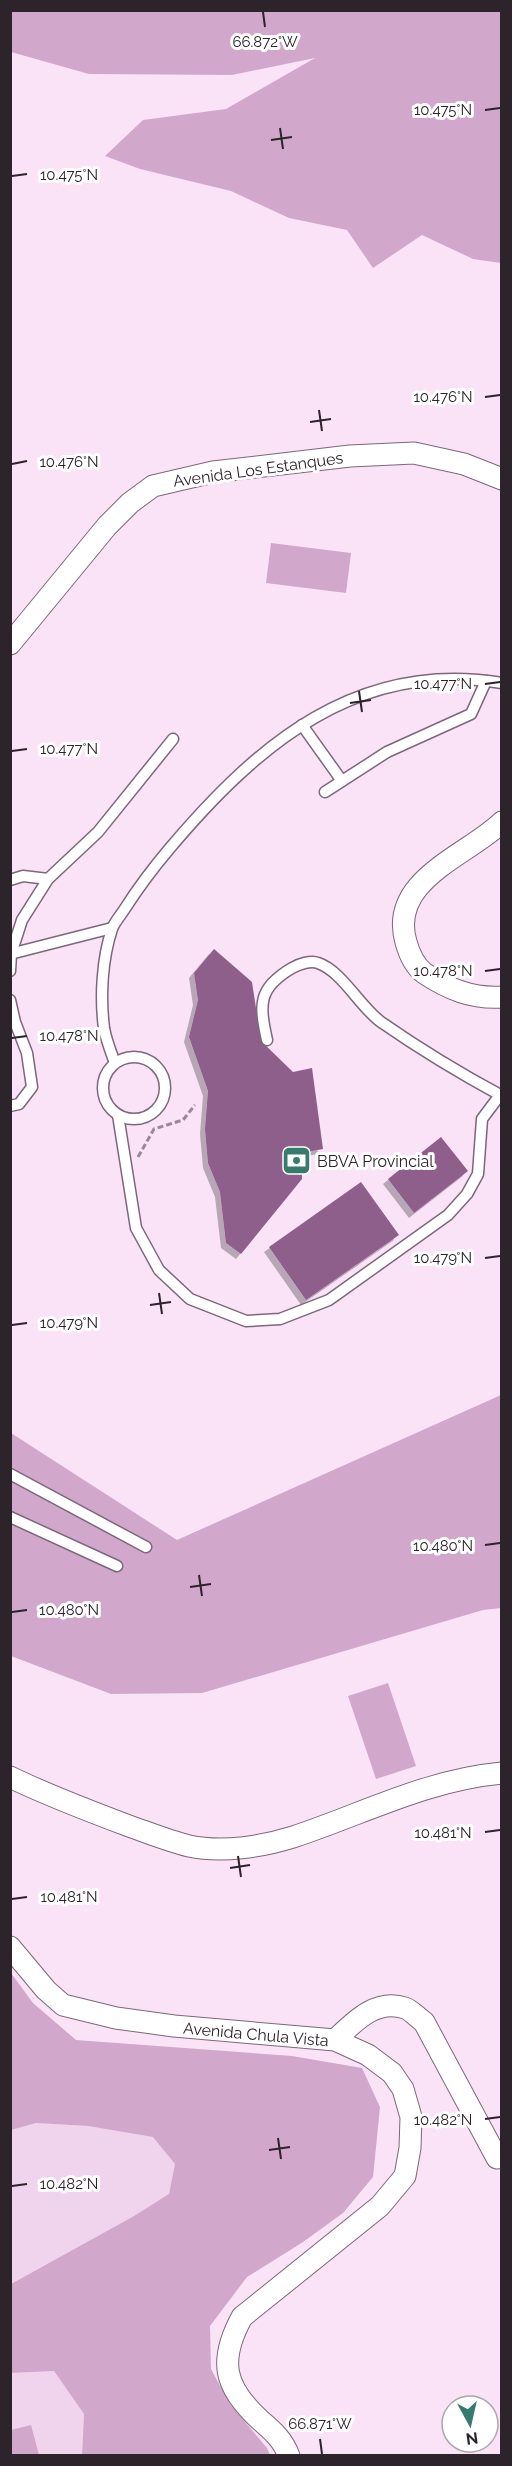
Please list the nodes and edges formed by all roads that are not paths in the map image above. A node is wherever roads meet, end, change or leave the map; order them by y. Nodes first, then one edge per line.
1 (501, 479) edge
2 (10, 644) edge
3 (486, 681) junction
4 (501, 683) edge
5 (302, 725) junction
6 (173, 740) dead end
7 (342, 781) junction
8 (325, 792) dead end
9 (501, 822) edge
10 (48, 879) junction
11 (10, 880) edge
12 (112, 928) junction
13 (11, 954) edge
14 (10, 971) edge
15 (501, 997) edge
16 (10, 1000) edge
17 (267, 1040) dead end
18 (115, 1063) junction
19 (501, 1096) edge
20 (10, 1106) edge
21 (118, 1115) junction
22 (10, 1474) edge
23 (10, 1517) edge
24 (146, 1547) dead end
25 (117, 1566) dead end
26 (501, 1773) edge
27 (10, 1778) edge
28 (10, 1947) edge
29 (335, 2040) junction
30 (497, 2158) dead end
31 (289, 2456) edge

1 - 2 street, Avenida Los Estanques
3 - 4 lane
3 - 5 lane
3 - 7 lane
5 - 7 lane
5 - 12 lane
6 - 10 lane
7 - 8 lane
9 - 15 street
10 - 11 lane
10 - 13 lane
12 - 13 lane
12 - 18 lane
13 - 14 lane
16 - 20 lane
17 - 19 lane
18 - 21 lane
18 - 21 lane
19 - 21 lane
22 - 24 lane
23 - 25 lane
26 - 27 street
28 - 29 street, Avenida Chula Vista
29 - 30 street
29 - 31 street, Avenida Chula Vista

